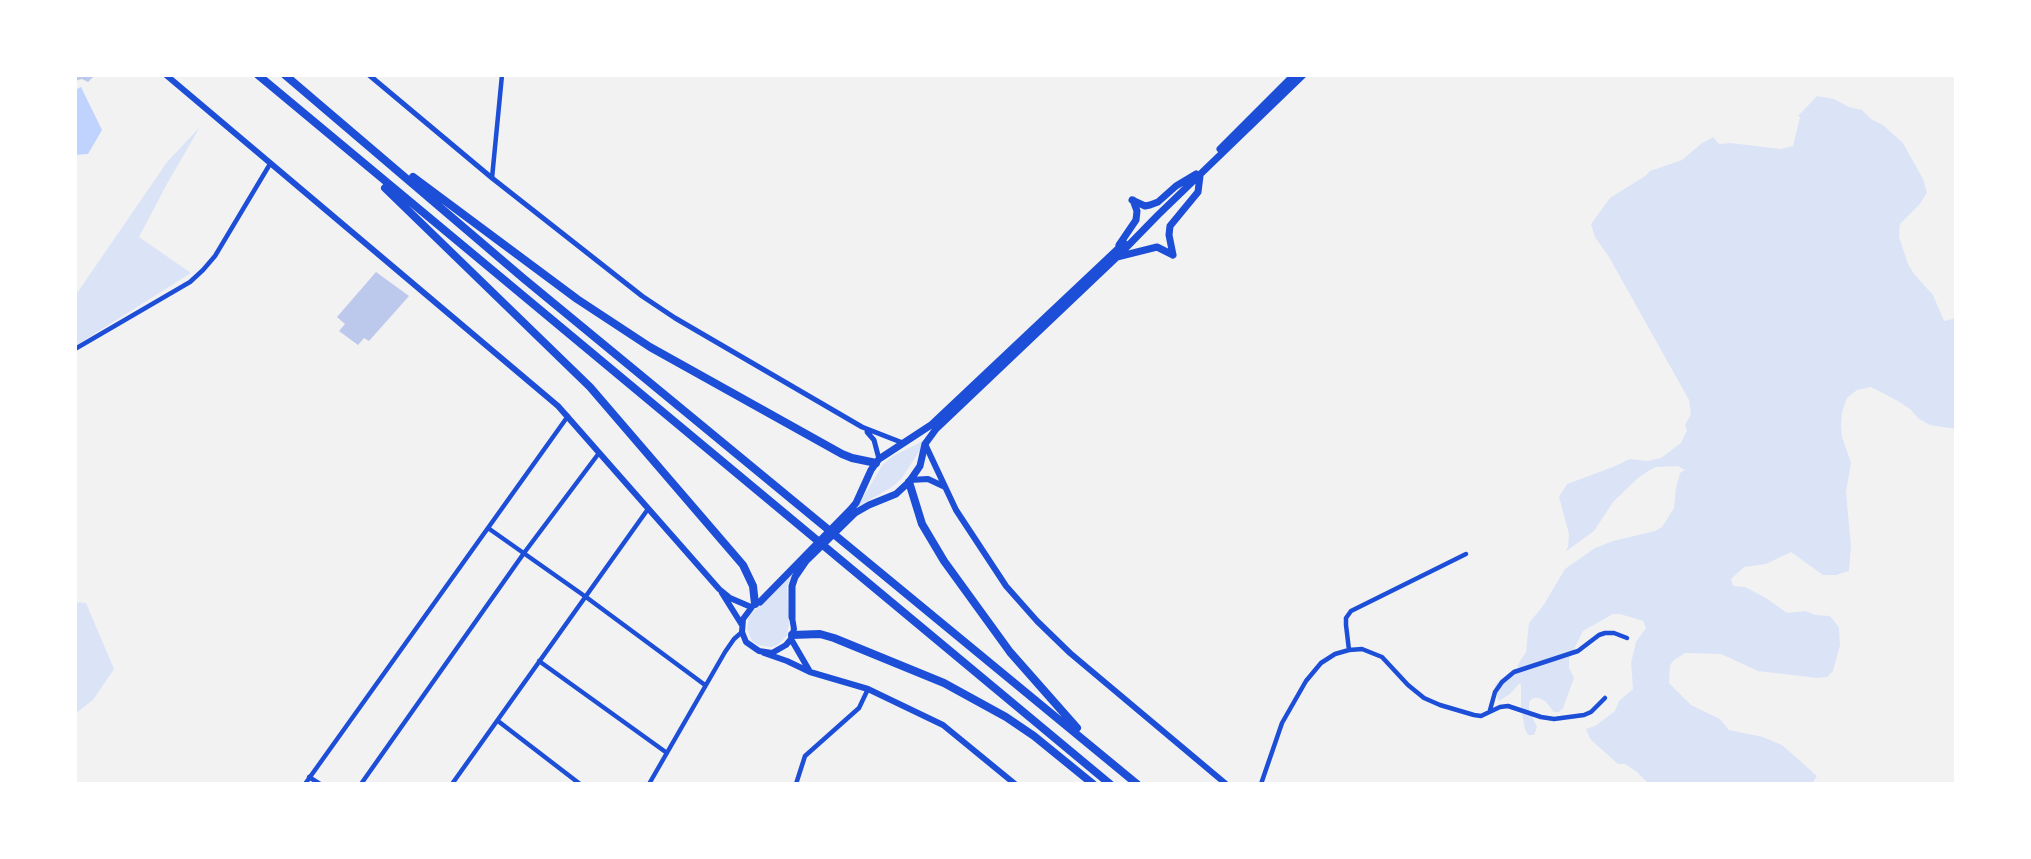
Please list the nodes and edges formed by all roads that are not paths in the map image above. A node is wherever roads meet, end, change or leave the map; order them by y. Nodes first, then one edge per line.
1 (166, 75) edge
2 (258, 75) edge
3 (285, 75) edge
4 (369, 75) edge
5 (502, 75) edge
6 (1293, 75) edge
7 (1303, 75) edge
8 (365, 142) junction
9 (350, 153) junction
10 (270, 164) junction
11 (1198, 175) junction
12 (492, 178) junction
13 (1115, 255) junction
14 (75, 349) edge
15 (568, 416) junction
16 (862, 427) junction
17 (902, 443) junction
18 (925, 444) junction
19 (599, 452) junction
20 (877, 461) junction
21 (909, 481) junction
22 (946, 488) junction
23 (649, 508) junction
24 (853, 511) junction
25 (487, 528) junction
26 (524, 553) junction
27 (1466, 554) dead end
28 (719, 589) junction
29 (586, 597) junction
30 (755, 605) junction
31 (792, 617) joint
32 (742, 629) junction
33 (792, 637) junction
34 (1627, 638) dead end
35 (1349, 650) junction
36 (764, 653) junction
37 (539, 661) junction
38 (810, 672) junction
39 (705, 685) junction
40 (867, 689) junction
41 (1605, 698) dead end
42 (1490, 711) junction
43 (498, 721) junction
44 (1095, 749) junction
45 (667, 753) junction
46 (309, 777) junction
47 (305, 784) edge
48 (320, 784) edge
49 (360, 784) edge
50 (452, 784) edge
51 (580, 784) edge
52 (649, 784) edge
53 (796, 784) edge
54 (1015, 784) edge
55 (1093, 784) edge
56 (1110, 784) edge
57 (1137, 784) edge
58 (1226, 784) edge
59 (1261, 784) edge

1 - 10 main road
2 - 9 highway
3 - 8 highway
4 - 12 street
5 - 12 street
6 - 11 main road
7 - 11 main road
8 - 20 highway
8 - 44 highway
9 - 30 highway
9 - 56 highway
10 - 14 street
10 - 15 main road
11 - 13 main road
11 - 13 main road
11 - 13 main road
12 - 16 street
13 - 17 main road
13 - 18 main road
15 - 19 main road
15 - 25 street
16 - 17 street
16 - 20 street
17 - 20 main road
18 - 21 main road
18 - 22 main road
19 - 23 main road
19 - 26 street
20 - 24 main road
21 - 22 main road
21 - 24 main road
21 - 44 highway
22 - 58 main road
23 - 28 main road
23 - 29 street
24 - 30 main road
24 - 31 main road
25 - 26 street
25 - 46 street
26 - 29 street
26 - 49 street
27 - 35 street
28 - 30 main road
28 - 32 main road
29 - 37 street
29 - 39 street
30 - 32 main road
31 - 33 main road
32 - 36 main road
32 - 39 street
33 - 36 main road
33 - 38 main road
33 - 55 highway
34 - 42 street
35 - 42 street
35 - 59 street
36 - 38 main road
37 - 43 street
37 - 45 street
38 - 40 main road
39 - 45 street
40 - 53 street
40 - 54 main road
41 - 42 street
43 - 50 street
43 - 51 street
44 - 57 highway
45 - 52 street
46 - 47 street
46 - 48 street

